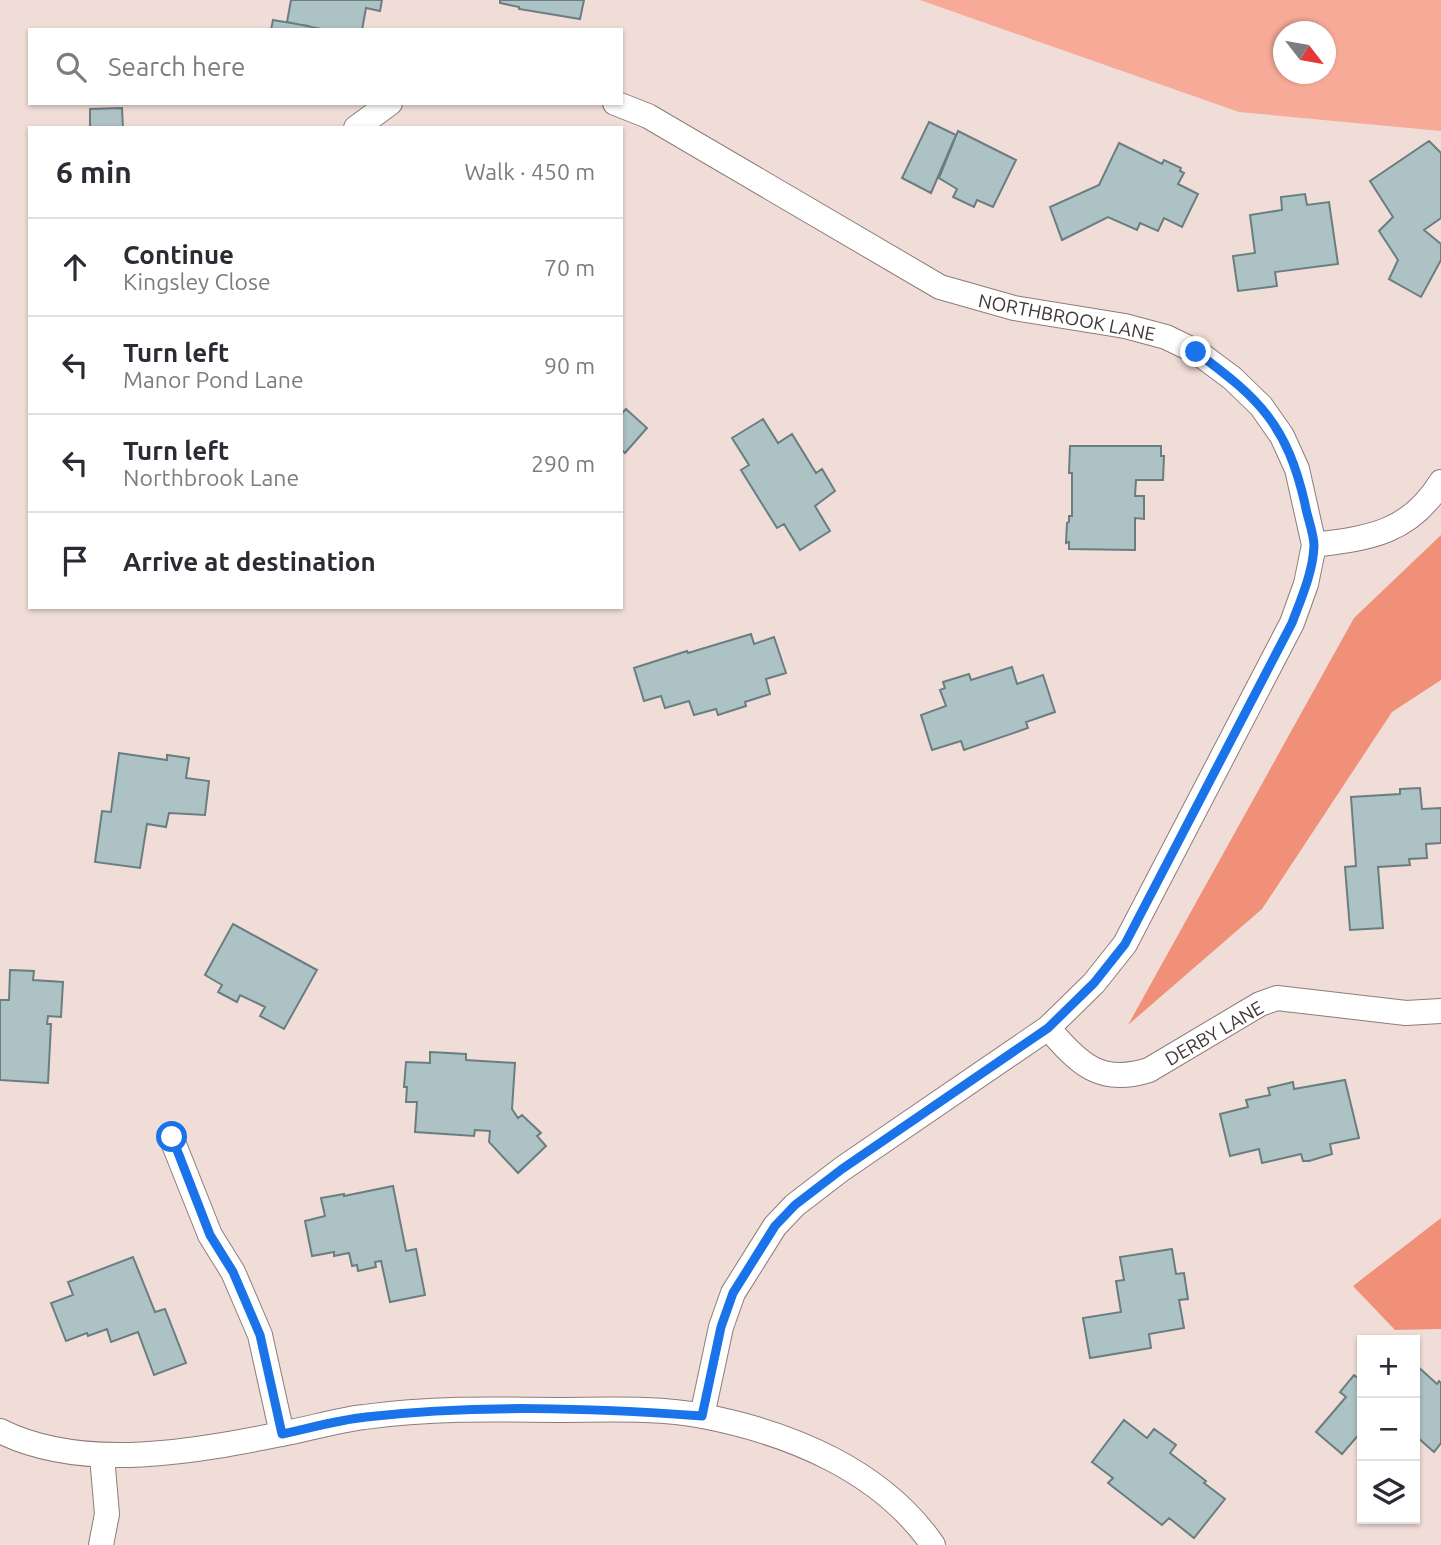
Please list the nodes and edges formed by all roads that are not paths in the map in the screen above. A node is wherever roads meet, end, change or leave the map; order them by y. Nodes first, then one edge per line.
1 (387, 105) edge
2 (620, 105) edge
3 (359, 126) edge
4 (1441, 482) edge
5 (1314, 545) junction
6 (1441, 1011) edge
7 (1048, 1028) junction
8 (172, 1137) dead end
9 (702, 1416) junction
10 (0, 1431) edge
11 (282, 1434) junction
12 (102, 1456) junction
13 (101, 1545) edge
14 (933, 1545) edge

1 - 3 street
2 - 5 street, NORTHBROOK LANE
4 - 5 street
5 - 7 street, NORTHBROOK LANE
6 - 7 street, DERBY LANE
7 - 9 street, NORTHBROOK LANE
8 - 11 street
9 - 11 street
9 - 14 street
10 - 12 street
11 - 12 street
12 - 13 street

